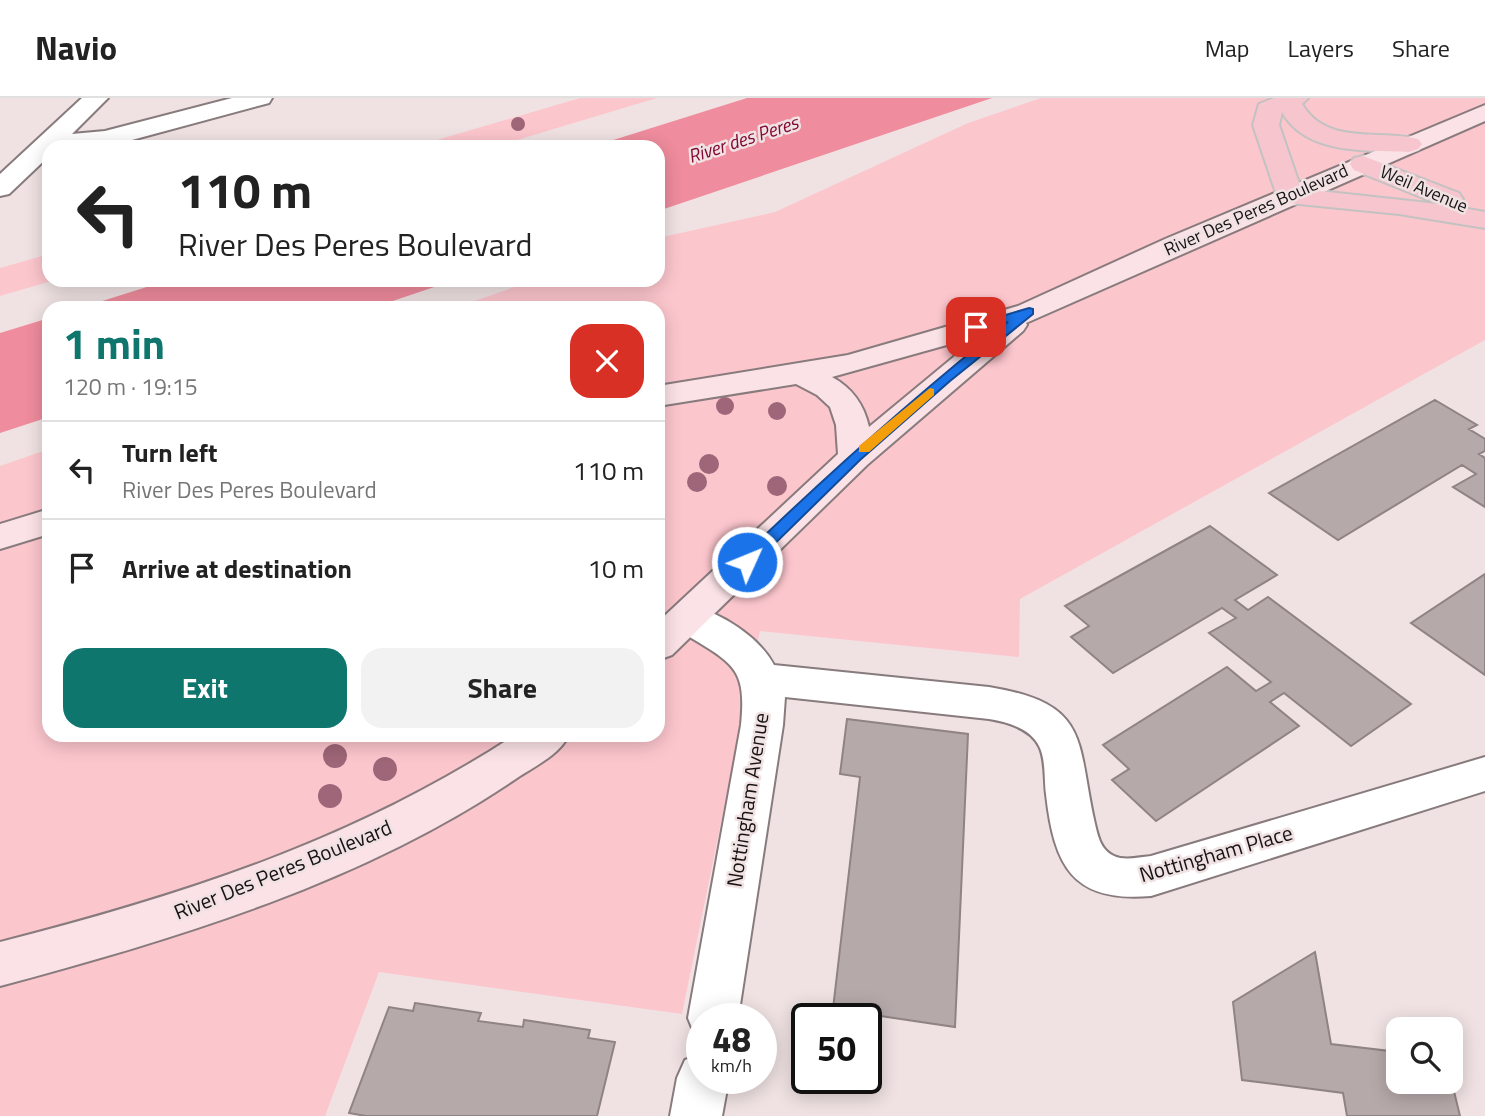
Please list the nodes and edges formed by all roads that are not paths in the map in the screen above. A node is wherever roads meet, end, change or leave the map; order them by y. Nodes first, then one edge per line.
1 (96, 98) edge
2 (260, 98) edge
3 (1292, 100) edge
4 (1485, 112) edge
5 (52, 140) edge
6 (98, 140) edge
7 (1409, 144) junction
8 (42, 149) edge
9 (1363, 164) junction
10 (0, 188) edge
11 (1289, 196) junction
12 (1485, 217) edge
13 (1029, 312) junction
14 (800, 374) junction
15 (665, 395) edge
16 (855, 457) junction
17 (42, 523) edge
18 (0, 537) edge
19 (673, 632) edge
20 (761, 679) junction
21 (537, 742) edge
22 (1485, 774) edge
23 (0, 964) edge
24 (716, 1003) edge
25 (700, 1094) edge
26 (696, 1116) edge

1 - 5 street
2 - 6 street
3 - 7 main road
3 - 11 main road
4 - 7 main road, River Des Peres Boulevard
7 - 9 main road, River Des Peres Boulevard
8 - 10 street
9 - 11 main road, River Des Peres Boulevard
9 - 12 main road, Weil Avenue
11 - 12 main road
11 - 13 main road, River Des Peres Boulevard
13 - 14 main road, River Des Peres Boulevard
13 - 16 main road, River Des Peres Boulevard
14 - 15 main road, River Des Peres Boulevard
14 - 16 main road
16 - 19 main road, River Des Peres Boulevard
17 - 18 main road
19 - 20 street
20 - 22 street, Nottingham Place
20 - 24 street, Nottingham Avenue
21 - 23 main road, River Des Peres Boulevard
25 - 26 street

